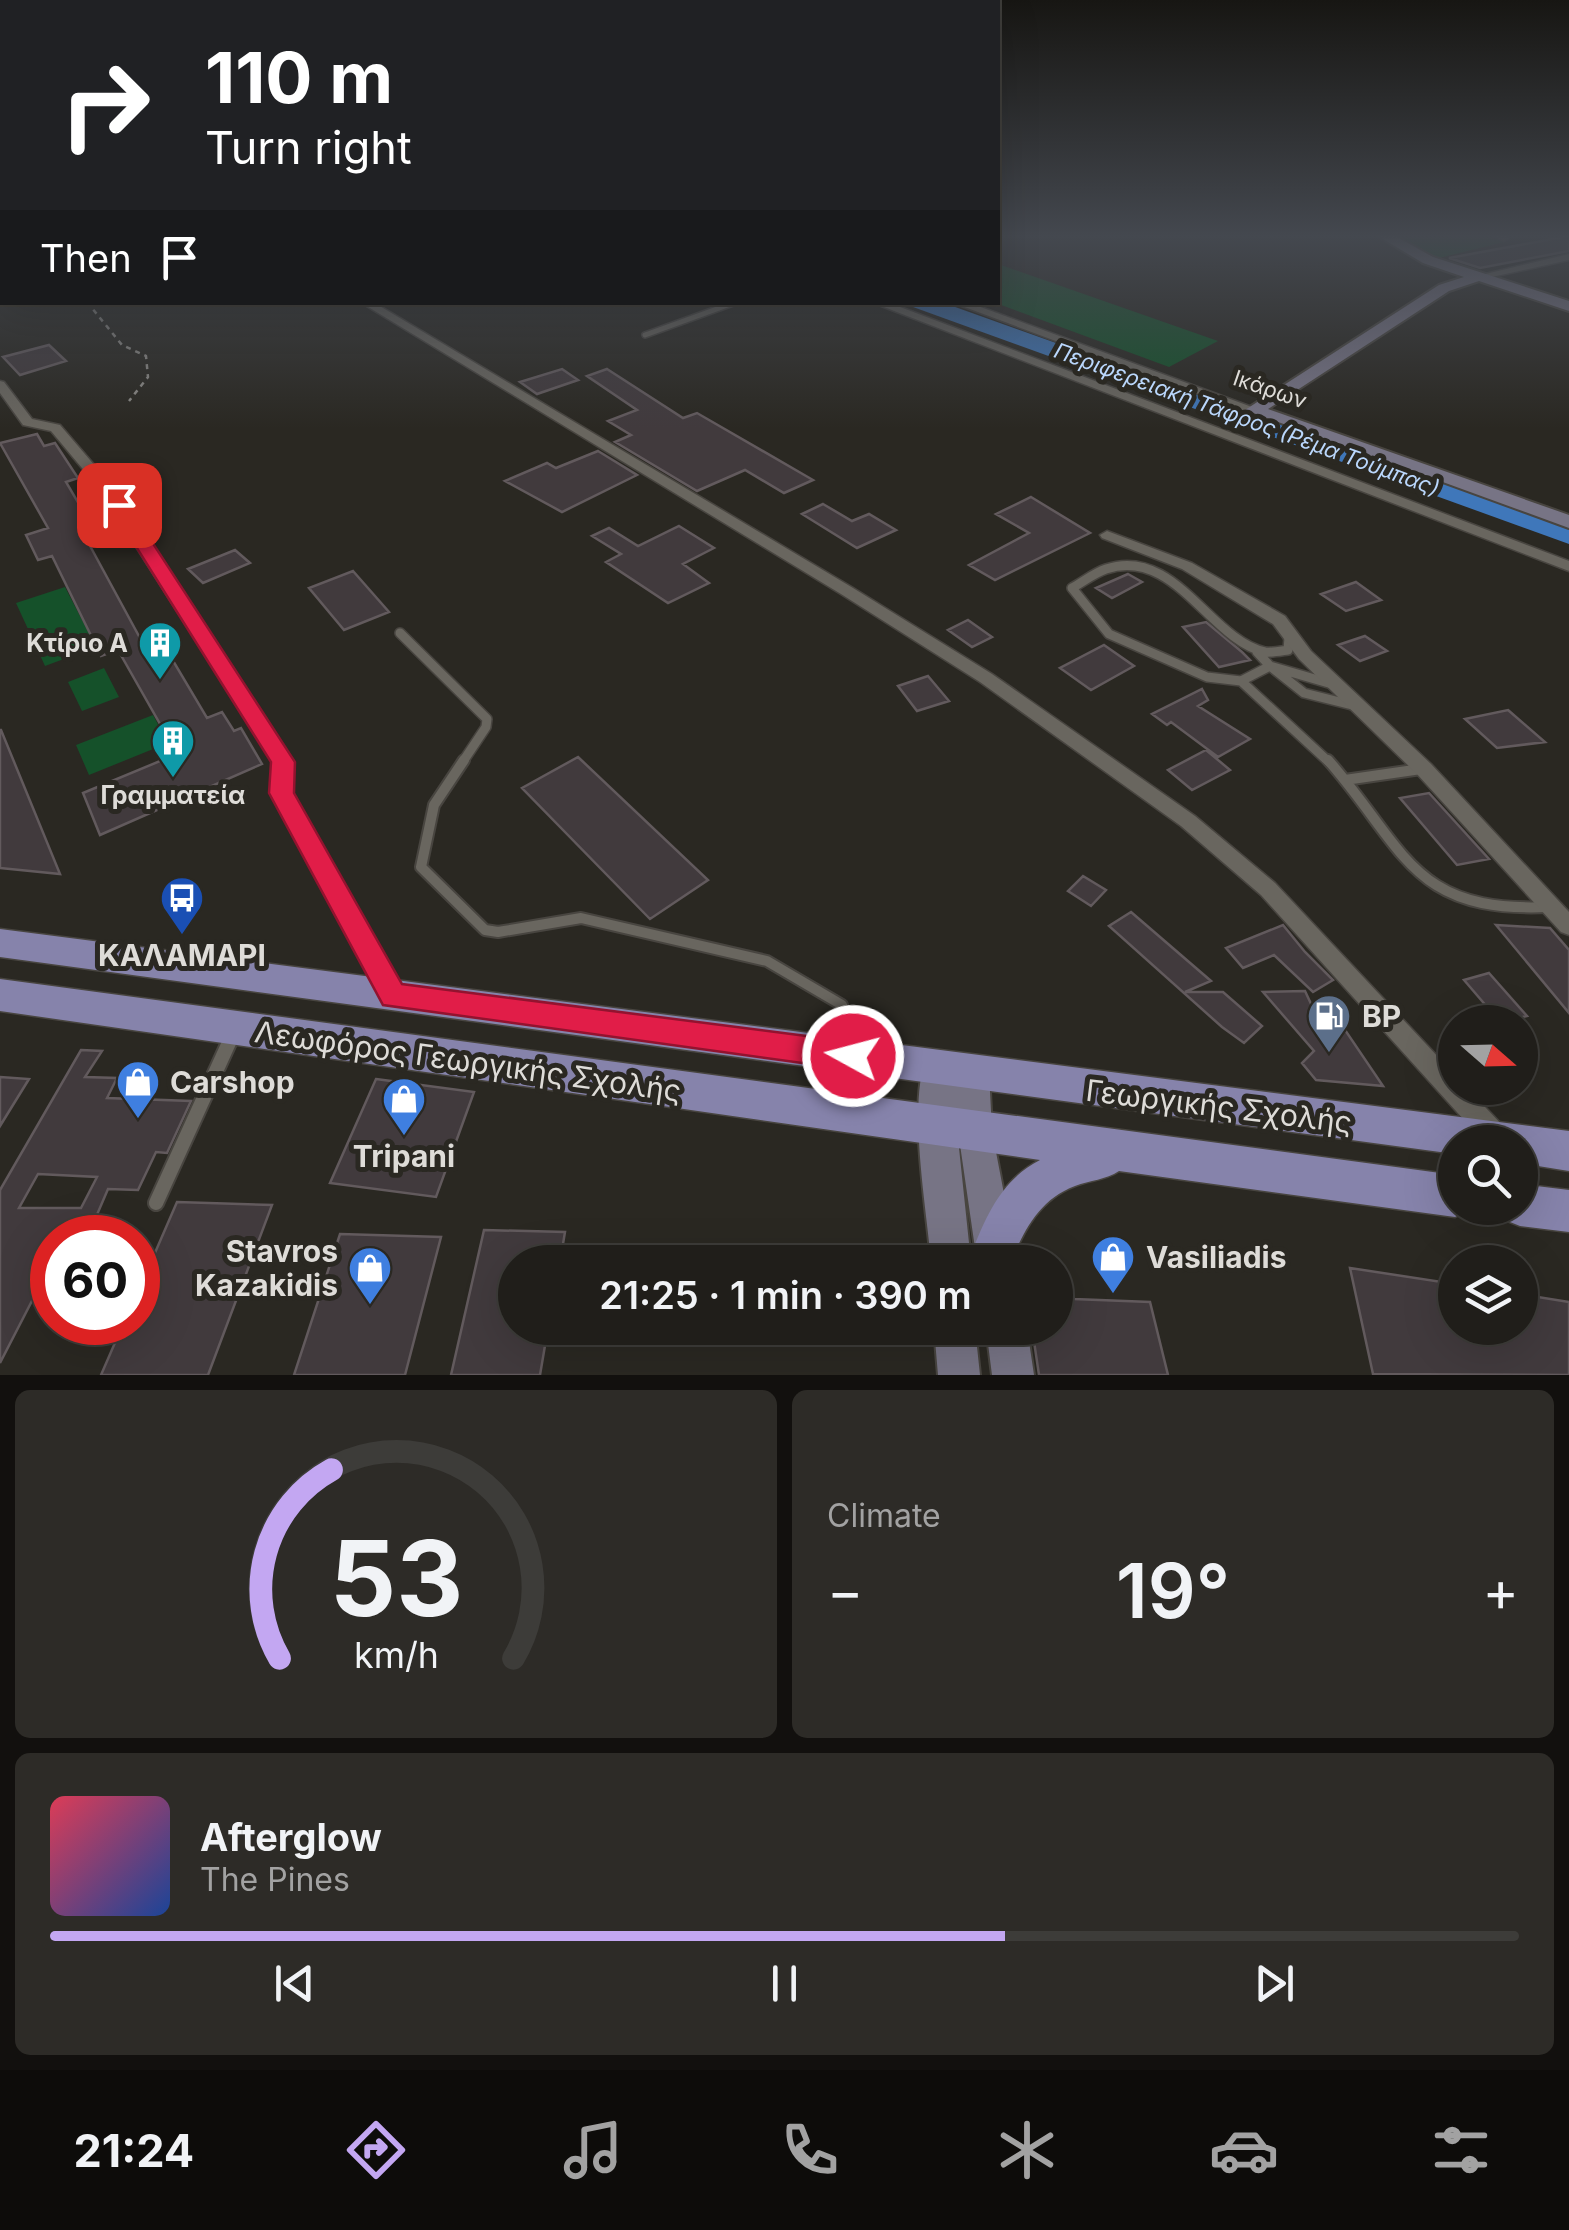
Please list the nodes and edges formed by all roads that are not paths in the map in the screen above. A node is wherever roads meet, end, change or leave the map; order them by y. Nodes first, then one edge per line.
1 (1425, 300) edge
2 (370, 305) edge
3 (728, 305) edge
4 (884, 305) edge
5 (964, 305) edge
6 (645, 335) dead end
7 (0, 385) edge
8 (1254, 410) junction
9 (1569, 522) edge
10 (1107, 535) dead end
11 (1569, 566) edge
12 (1288, 631) junction
13 (400, 633) dead end
14 (1255, 650) junction
15 (1270, 666) junction
16 (1242, 682) junction
17 (1336, 684) junction
18 (1360, 706) junction
19 (1424, 768) junction
20 (1345, 780) junction
21 (1550, 907) junction
22 (1569, 926) edge
23 (0, 943) edge
24 (0, 995) edge
25 (393, 996) junction
26 (235, 1029) junction
27 (853, 1056) junction
28 (956, 1070) junction
29 (1494, 1125) edge
30 (955, 1128) junction
31 (1438, 1133) edge
32 (1538, 1146) edge
33 (1569, 1151) edge
34 (1128, 1156) junction
35 (1438, 1194) edge
36 (156, 1202) dead end
37 (1538, 1207) edge
38 (1569, 1211) edge
39 (951, 1245) edge
40 (992, 1245) edge
41 (1000, 1245) edge
42 (956, 1345) edge
43 (1009, 1345) edge
44 (959, 1375) edge
45 (1013, 1375) edge

1 - 8 main road
2 - 29 street
3 - 6 lane
4 - 11 street
5 - 8 street, Ικάρων
7 - 25 street
8 - 9 main road, Ικάρων
10 - 12 street
12 - 14 lane
12 - 17 street
13 - 27 lane
14 - 15 lane
14 - 16 lane
15 - 16 lane
15 - 17 lane
15 - 18 lane
16 - 20 lane
17 - 18 street
18 - 19 street
19 - 20 lane
19 - 21 street
20 - 21 lane
21 - 22 street
23 - 25 main road, Λεωφόρος Γεωργικής Σχολής
24 - 26 main road, Λεωφόρος Γεωργικής Σχολής
25 - 27 main road, Λεωφόρος Γεωργικής Σχολής
26 - 30 main road, Λεωφόρος Γεωργικής Σχολής
26 - 36 lane
27 - 28 main road, Λεωφόρος Γεωργικής Σχολής
28 - 30 main road
28 - 31 main road, Γεωργικής Σχολής
30 - 34 main road, Λεωφόρος Γεωργικής Σχολής
30 - 39 main road
30 - 40 main road
32 - 33 main road
34 - 35 main road, Λεωφόρος Γεωργικής Σχολής
34 - 41 main road
37 - 38 main road
42 - 44 main road
43 - 45 main road

